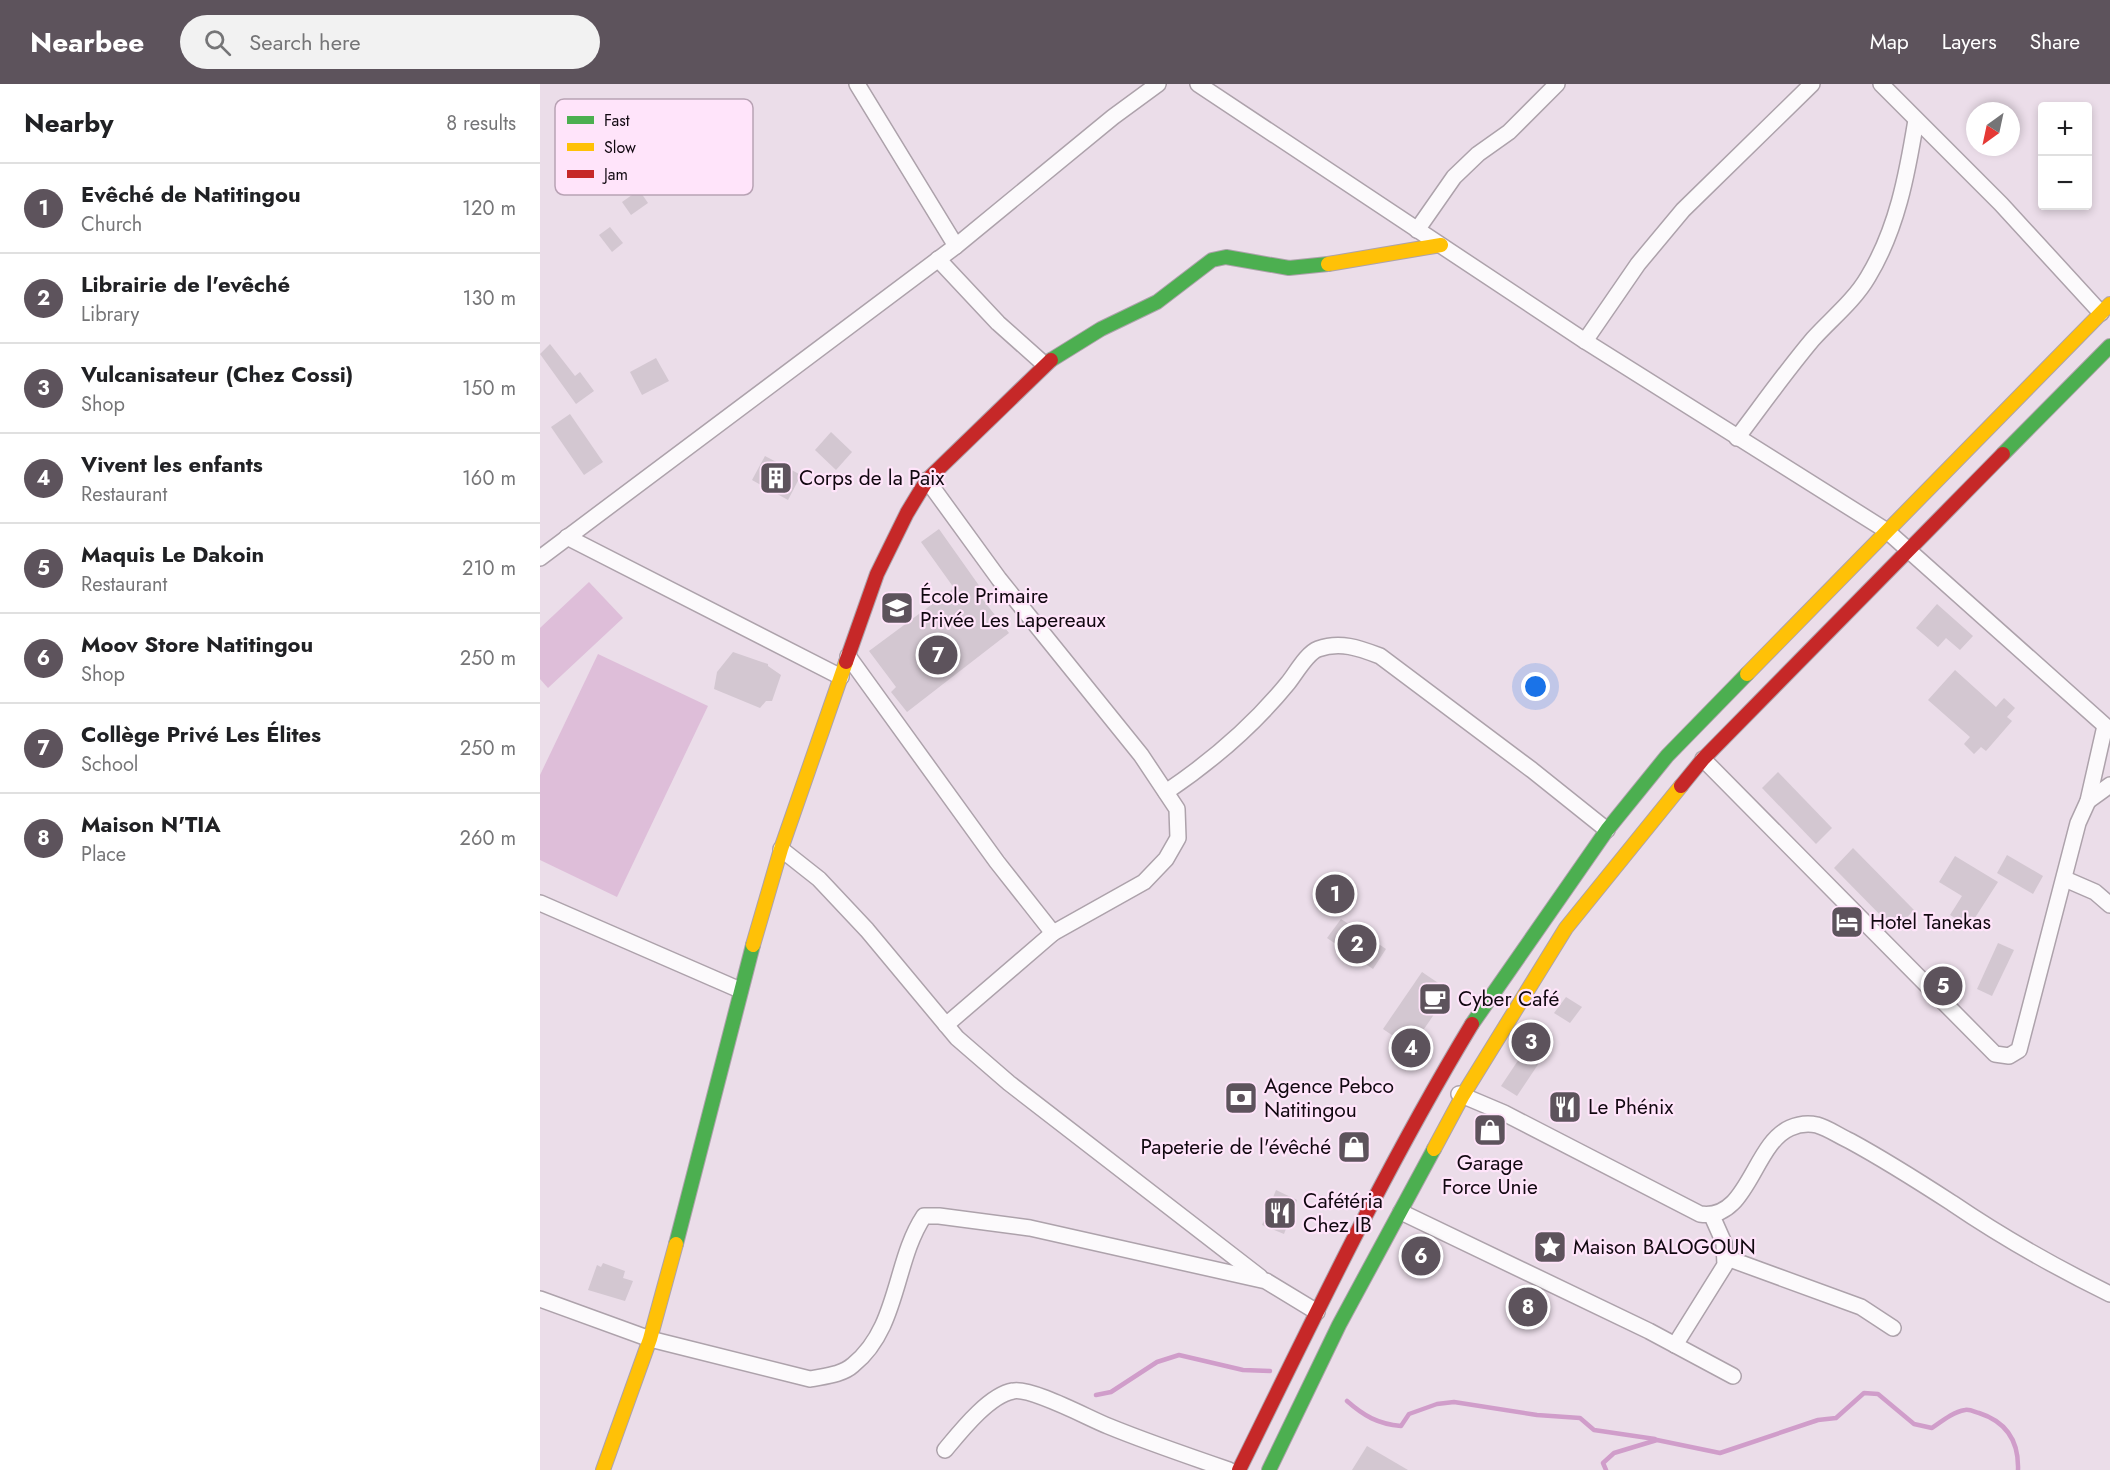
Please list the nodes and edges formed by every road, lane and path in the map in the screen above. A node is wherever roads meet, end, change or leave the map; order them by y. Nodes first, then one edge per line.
1 (857, 84) edge
2 (1158, 84) edge
3 (1198, 84) edge
4 (1557, 84) edge
5 (1812, 84) edge
6 (1881, 84) edge
7 (1916, 120) junction
8 (1417, 230) junction
9 (1441, 245) junction
10 (956, 246) junction
11 (938, 259) junction
12 (2106, 309) edge
13 (1585, 341) junction
14 (2110, 346) edge
15 (1044, 364) junction
16 (1737, 438) junction
17 (927, 480) junction
18 (1887, 531) junction
19 (567, 537) junction
20 (1908, 550) junction
21 (540, 558) edge
22 (848, 656) junction
23 (841, 676) junction
24 (2108, 728) edge
25 (1703, 759) junction
26 (2110, 785) edge
27 (1166, 792) junction
28 (2088, 801) junction
29 (1606, 830) junction
30 (781, 849) junction
31 (2065, 879) junction
32 (2110, 905) edge
33 (541, 906) edge
34 (1053, 933) junction
35 (740, 990) junction
36 (946, 1025) junction
37 (1435, 1085) junction
38 (1463, 1095) junction
39 (1401, 1212) junction
40 (1712, 1216) junction
41 (1726, 1258) junction
42 (1266, 1281) junction
43 (2110, 1294) edge
44 (540, 1299) edge
45 (1317, 1312) junction
46 (1893, 1328) dead end
47 (650, 1339) junction
48 (1675, 1345) junction
49 (1733, 1376) dead end
50 (945, 1450) dead end
51 (603, 1470) edge
52 (1229, 1470) edge
53 (1239, 1470) edge
54 (1269, 1470) edge

1 - 10 street
2 - 10 street
3 - 8 street
4 - 8 street
5 - 13 street
6 - 7 street
7 - 12 street
7 - 16 street
8 - 9 street
9 - 13 street
9 - 15 main road
10 - 11 street
11 - 15 street
11 - 19 street
12 - 18 main road
13 - 16 street
14 - 20 main road
15 - 17 main road
16 - 18 street
17 - 22 main road
17 - 27 street
18 - 20 street
18 - 29 main road
19 - 21 street
19 - 23 street
20 - 24 street
20 - 25 main road
22 - 23 main road
22 - 34 street
23 - 30 main road
24 - 28 street
25 - 31 street
25 - 38 main road
26 - 28 street
27 - 29 street
27 - 34 street
28 - 31 street
29 - 37 main road
30 - 35 main road
30 - 36 street
31 - 32 street
33 - 35 street
34 - 36 street
35 - 47 main road
36 - 42 street
37 - 38 street
37 - 45 main road
38 - 39 main road
38 - 40 street
39 - 48 street
39 - 54 main road
40 - 41 street
40 - 43 street
41 - 46 street
41 - 48 street
42 - 45 street
42 - 47 street
44 - 47 street
45 - 53 main road
47 - 51 main road
48 - 49 street
50 - 52 street

